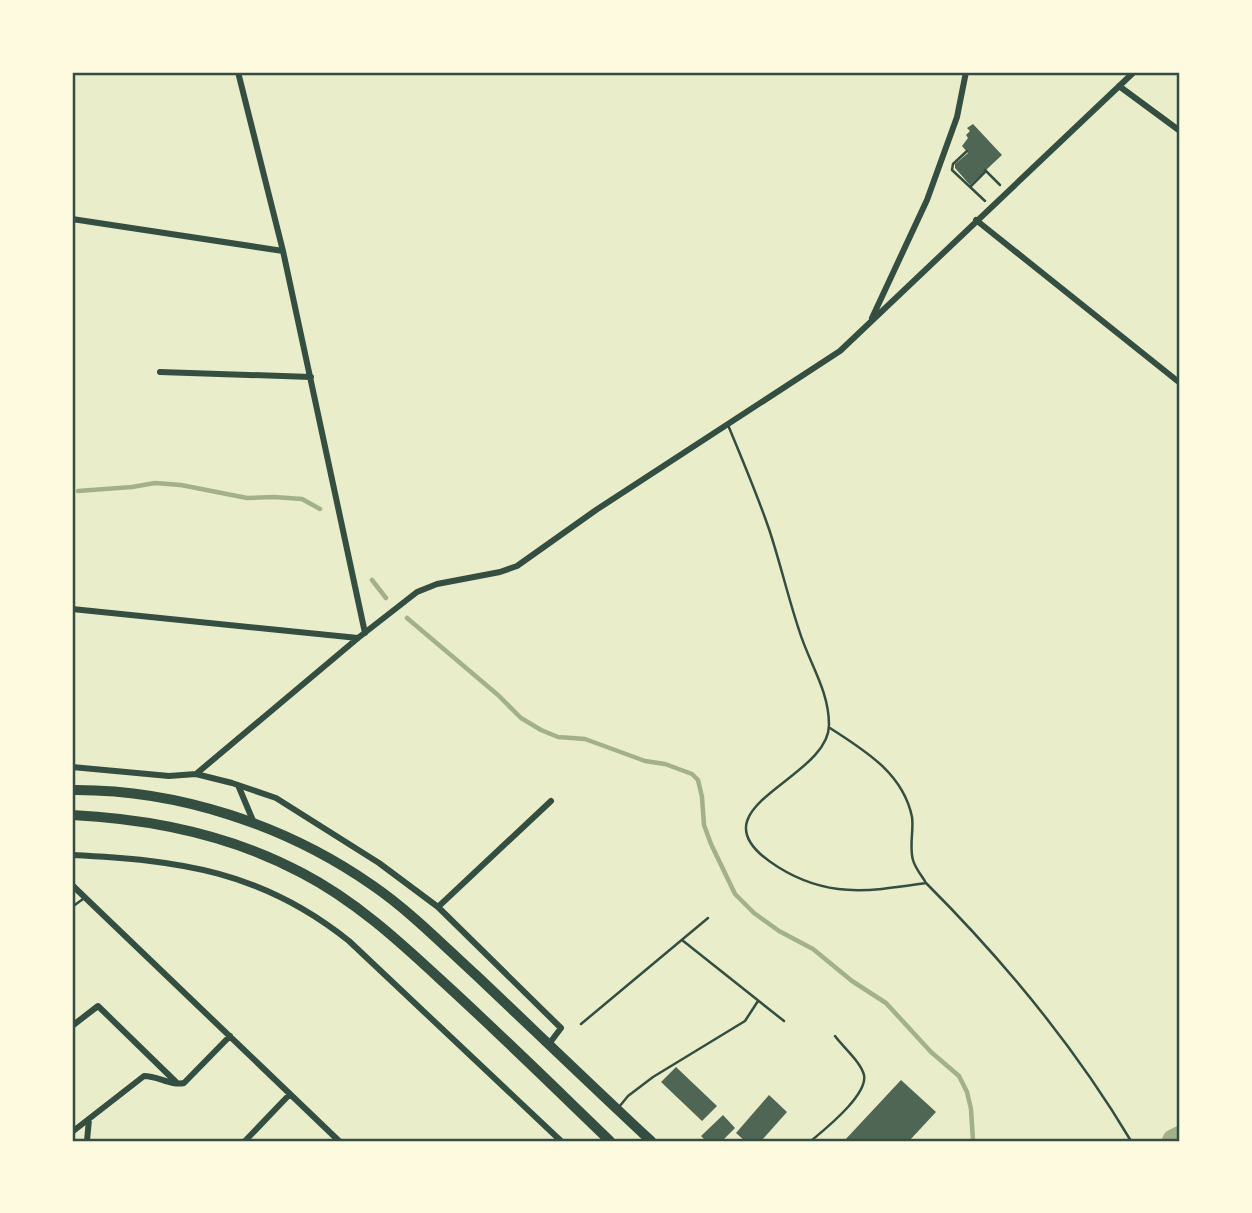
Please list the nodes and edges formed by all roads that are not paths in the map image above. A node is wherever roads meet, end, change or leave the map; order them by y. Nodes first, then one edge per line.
1 (238, 72) edge
2 (966, 72) edge
3 (1134, 72) edge
4 (1119, 86) junction
5 (1180, 131) edge
6 (72, 219) edge
7 (976, 220) junction
8 (283, 251) junction
9 (870, 322) junction
10 (160, 372) dead end
11 (311, 377) junction
12 (1180, 383) edge
13 (728, 425) junction
14 (72, 609) edge
15 (365, 633) junction
16 (358, 638) junction
17 (830, 728) junction
18 (72, 767) edge
19 (196, 774) junction
20 (238, 785) junction
21 (72, 790) edge
22 (551, 801) dead end
23 (72, 815) edge
24 (255, 824) junction
25 (72, 855) edge
26 (926, 883) junction
27 (72, 885) edge
28 (85, 898) junction
29 (72, 907) edge
30 (438, 907) junction
31 (708, 918) dead end
32 (682, 940) junction
33 (758, 1001) junction
34 (784, 1021) dead end
35 (581, 1024) dead end
36 (72, 1026) edge
37 (230, 1036) junction
38 (835, 1036) dead end
39 (549, 1044) junction
40 (178, 1084) junction
41 (290, 1094) junction
42 (617, 1109) junction
43 (89, 1119) junction
44 (72, 1132) edge
45 (87, 1141) edge
46 (246, 1141) edge
47 (339, 1141) edge
48 (561, 1141) edge
49 (610, 1141) edge
50 (650, 1141) edge
51 (811, 1141) edge
52 (1132, 1141) edge

1 - 8 street
2 - 9 street
3 - 4 street
4 - 5 street
4 - 7 street
6 - 8 street
7 - 9 street
7 - 12 street
8 - 11 street
9 - 13 street
10 - 11 street
11 - 15 street
13 - 15 street
13 - 17 lane
14 - 16 street
15 - 16 street
16 - 19 street
17 - 26 lane
17 - 26 lane
18 - 19 street
19 - 20 street
20 - 24 street
20 - 30 street
21 - 24 main road
22 - 30 street
23 - 49 main road
24 - 39 main road
25 - 48 street
26 - 52 lane
27 - 28 street
28 - 29 lane
28 - 37 street
30 - 39 street
31 - 32 lane
32 - 33 lane
32 - 35 lane
33 - 34 lane
33 - 42 lane
36 - 40 street
37 - 40 street
37 - 41 street
38 - 51 lane
39 - 42 main road
40 - 43 street
41 - 46 street
41 - 47 street
42 - 50 main road
43 - 44 street
43 - 45 street

